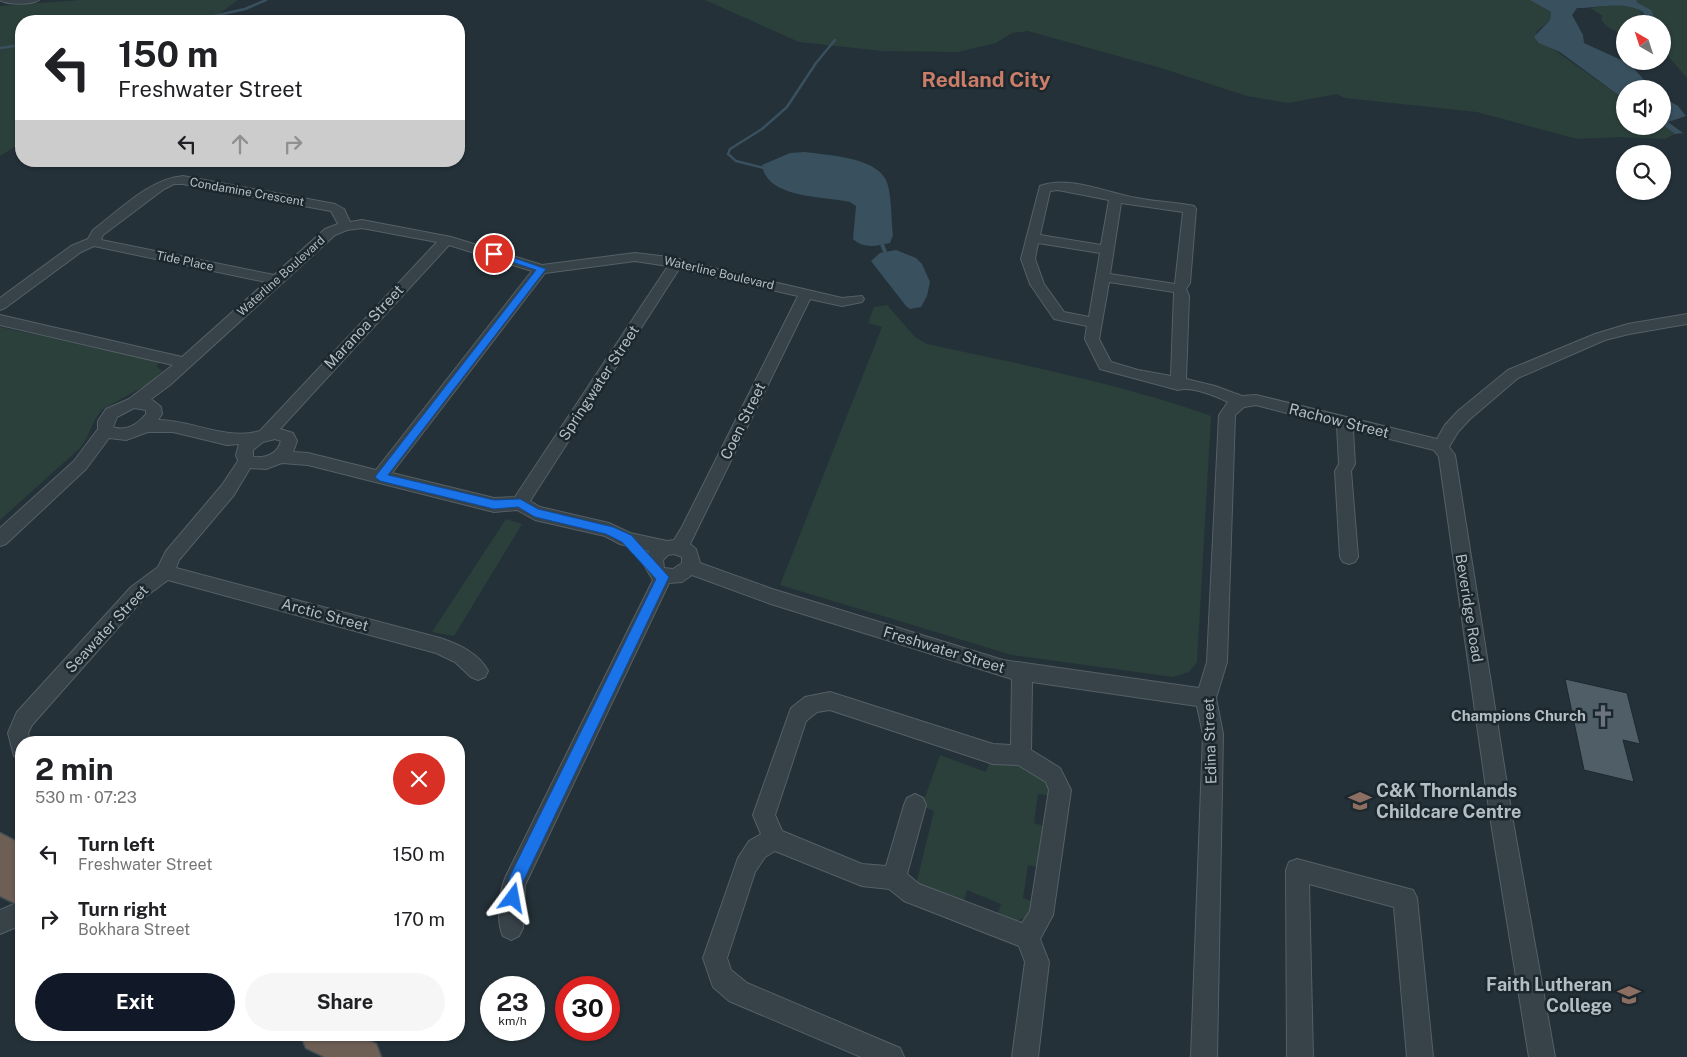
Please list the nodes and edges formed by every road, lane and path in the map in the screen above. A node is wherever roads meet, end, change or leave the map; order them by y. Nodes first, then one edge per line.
1 (5, 0) edge
2 (34, 0) edge
3 (1116, 198) junction
4 (345, 226) junction
5 (1032, 238) junction
6 (446, 240) junction
7 (93, 242) junction
8 (1108, 250) junction
9 (677, 262) junction
10 (541, 269) junction
11 (1103, 277) junction
12 (277, 280) junction
13 (1179, 289) junction
14 (806, 294) junction
15 (857, 300) dead end
16 (0, 305) edge
17 (1687, 319) edge
18 (0, 320) edge
19 (1094, 323) junction
20 (185, 363) junction
21 (166, 381) junction
22 (1178, 385) junction
23 (1240, 401) junction
24 (134, 403) junction
25 (150, 415) junction
26 (1346, 422) junction
27 (106, 430) junction
28 (129, 433) junction
29 (273, 437) junction
30 (227, 439) junction
31 (1439, 445) junction
32 (250, 458) junction
33 (279, 458) junction
34 (308, 459) junction
35 (80, 465) junction
36 (380, 477) junction
37 (520, 503) junction
38 (0, 539) edge
39 (626, 539) junction
40 (673, 547) junction
41 (1349, 557) dead end
42 (690, 567) junction
43 (658, 571) junction
44 (166, 572) junction
45 (478, 671) dead end
46 (1022, 672) junction
47 (1206, 698) junction
48 (19, 736) edge
49 (1020, 755) junction
50 (914, 805) dead end
51 (774, 839) junction
52 (0, 849) edge
53 (15, 858) edge
54 (0, 878) edge
55 (894, 878) junction
56 (15, 887) edge
57 (15, 916) edge
58 (0, 922) edge
59 (511, 928) dead end
60 (1027, 937) junction
61 (331, 1041) edge
62 (364, 1057) edge
63 (891, 1057) edge
64 (1026, 1057) edge
65 (1204, 1057) edge
66 (1300, 1057) edge
67 (1420, 1057) edge
68 (1542, 1057) edge

1 - 2 street
3 - 5 street
3 - 8 street, Rachow Street
3 - 13 street
4 - 6 street, Waterline Boulevard
4 - 7 street, Condamine Crescent
4 - 12 street, Waterline Boulevard
5 - 8 street
5 - 19 street
6 - 10 street, Waterline Boulevard
6 - 29 street, Maranoa Street
7 - 12 street, Tide Place
7 - 16 street, Condamine Crescent
8 - 11 street, Rachow Street
9 - 10 street, Waterline Boulevard
9 - 14 street, Waterline Boulevard
9 - 37 street, Springwater Street
10 - 36 street
11 - 13 street
11 - 19 street, Rachow Street
12 - 20 street, Waterline Boulevard
13 - 22 street
14 - 15 street, Waterline Boulevard
14 - 40 street, Coen Street
17 - 31 street
18 - 20 street
19 - 22 street, Rachow Street
20 - 21 street, Waterline Boulevard
21 - 24 street, Waterline Boulevard
21 - 25 street, Waterline Boulevard
22 - 23 street, Rachow Street
23 - 26 street, Rachow Street
23 - 47 street, Edina Street
24 - 25 street
24 - 27 street, Waterline Boulevard
25 - 28 street
25 - 30 street
26 - 31 street, Rachow Street
26 - 41 street
27 - 28 street
27 - 35 street
28 - 35 street
29 - 30 street
29 - 32 street, Seawater Street
29 - 33 street
29 - 34 street
30 - 32 street
31 - 68 street, Beveridge Road
32 - 33 street
32 - 44 street, Seawater Street
33 - 34 street
34 - 36 street
35 - 38 street
36 - 37 street
37 - 39 street
39 - 40 street
39 - 43 street
40 - 42 street
40 - 43 street
42 - 43 street
42 - 46 street, Freshwater Street
43 - 59 street
44 - 45 street, Arctic Street
44 - 48 street, Seawater Street
46 - 47 street, Freshwater Street
46 - 49 street
47 - 65 street, Edina Street
49 - 51 street
49 - 60 street
50 - 55 street
51 - 55 street
51 - 63 street
52 - 53 highway
54 - 56 highway
55 - 60 street
57 - 58 street
60 - 64 street
61 - 62 highway
66 - 67 street

